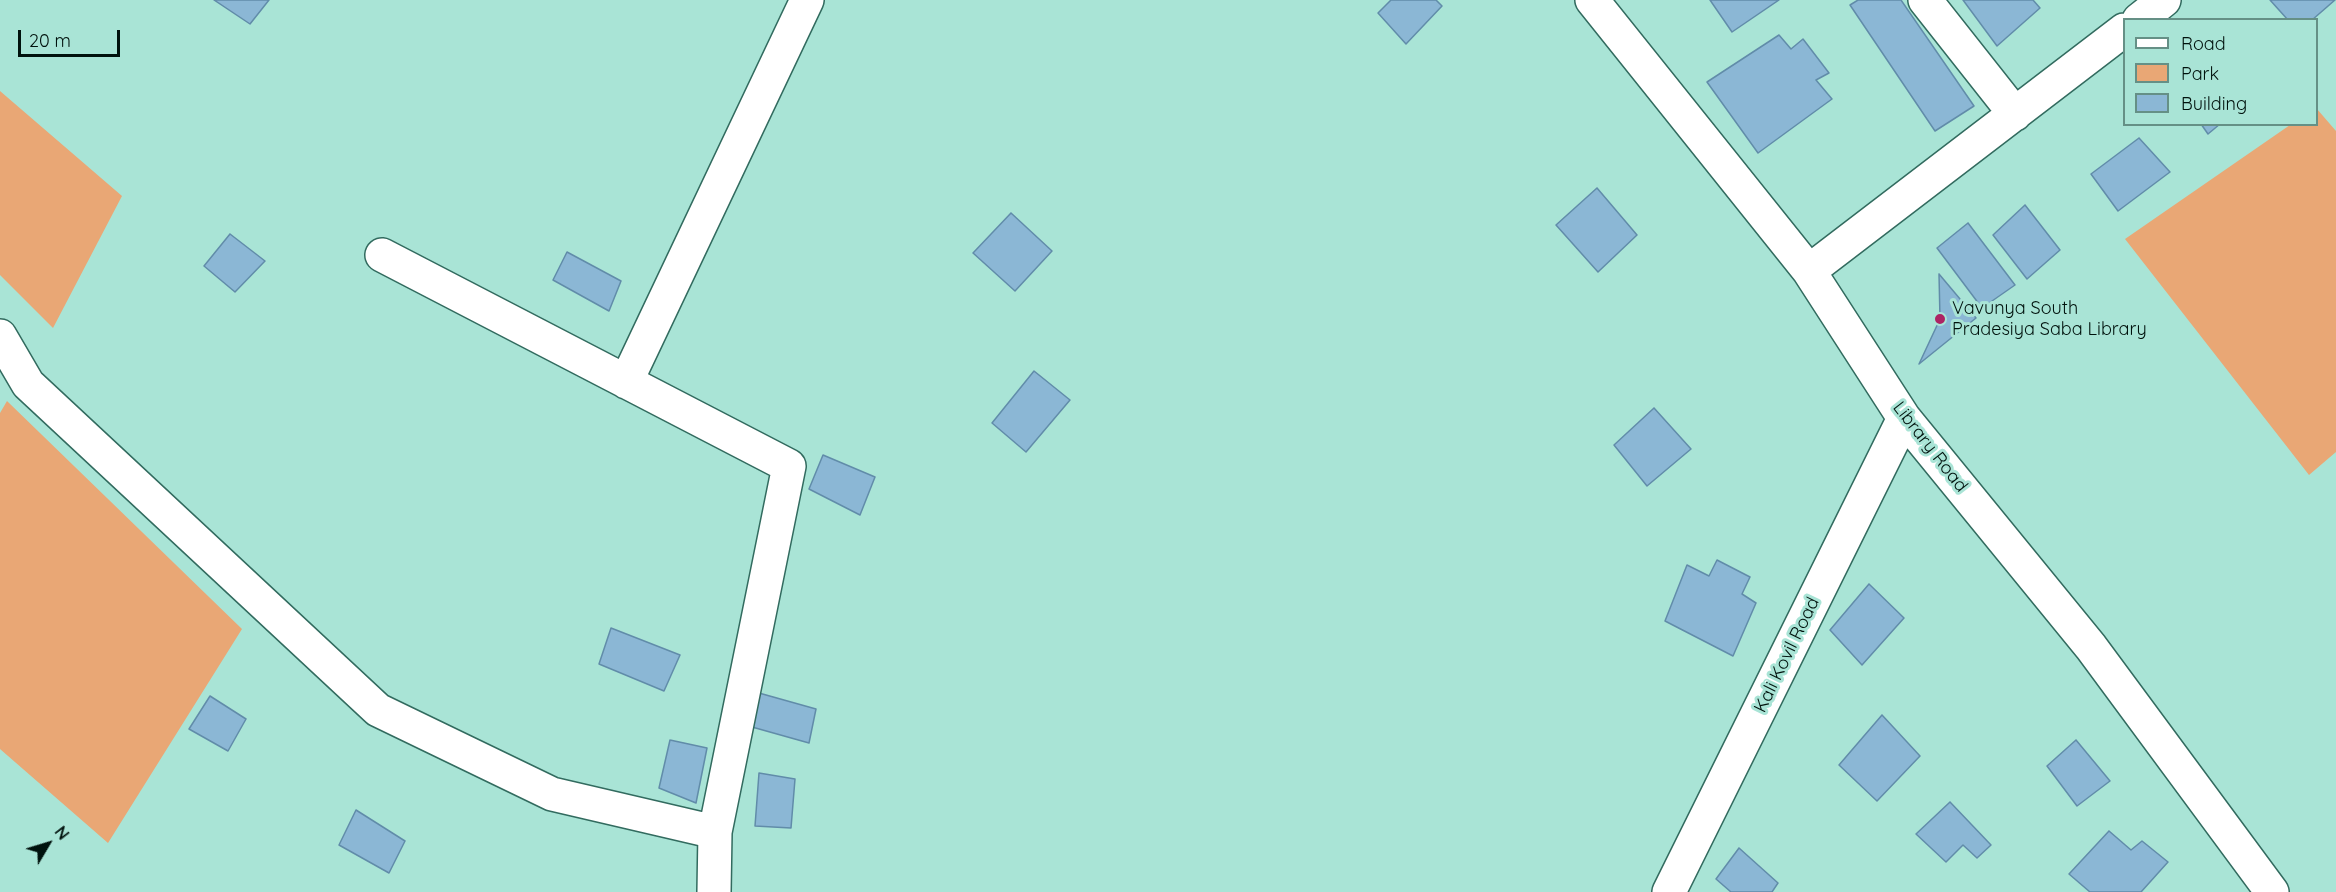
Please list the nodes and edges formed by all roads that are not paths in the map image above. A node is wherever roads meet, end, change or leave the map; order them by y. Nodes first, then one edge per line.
1 (807, 0) edge
2 (1592, 0) edge
3 (1925, 0) edge
4 (2164, 0) edge
5 (2142, 18) edge
6 (2123, 31) edge
7 (2014, 114) junction
8 (382, 255) dead end
9 (1809, 271) junction
10 (0, 336) edge
11 (626, 382) junction
12 (1904, 418) junction
13 (715, 832) junction
14 (714, 892) edge
15 (1669, 892) edge
16 (2272, 892) edge

1 - 11 street
2 - 9 street, Library Road
3 - 7 street
4 - 5 street
6 - 7 street
7 - 9 street
8 - 11 street
9 - 12 street, Library Road
10 - 13 street
11 - 13 street
12 - 15 street, Kali Kovil Road
12 - 16 street, Library Road
13 - 14 street

